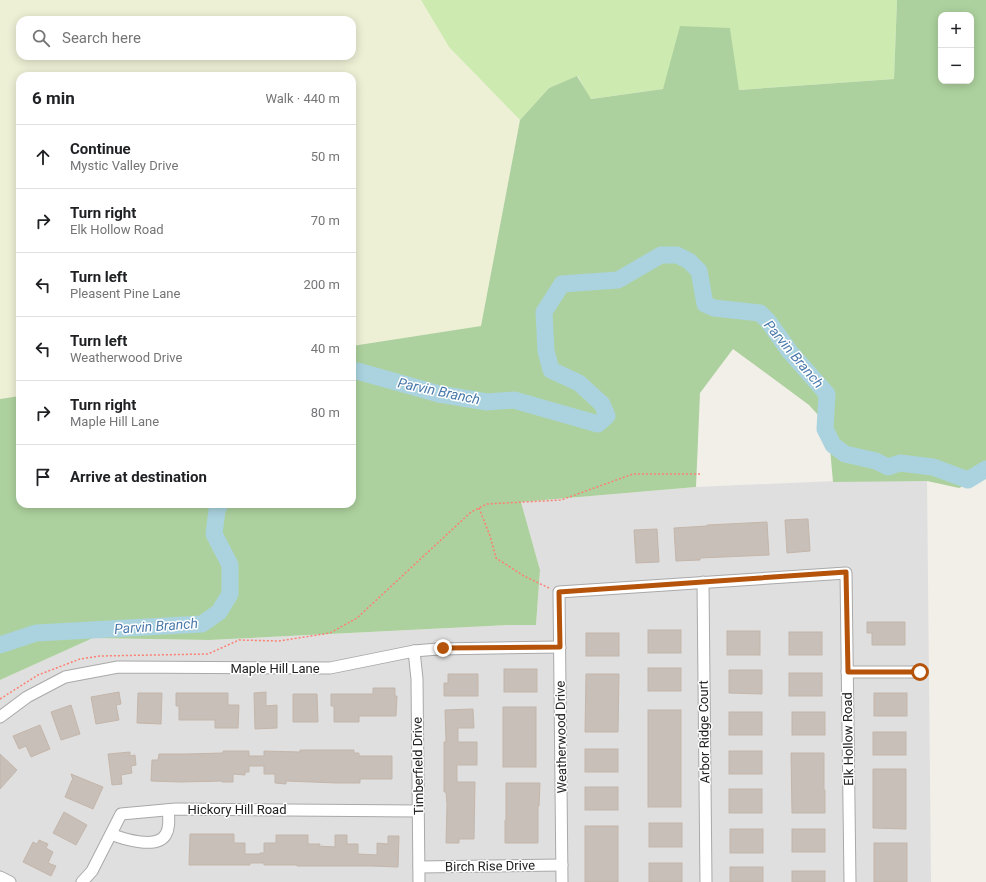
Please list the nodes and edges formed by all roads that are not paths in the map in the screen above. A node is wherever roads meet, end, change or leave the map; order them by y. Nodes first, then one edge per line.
1 (703, 582) junction
2 (560, 647) junction
3 (414, 651) junction
4 (848, 672) junction
5 (920, 672) dead end
6 (0, 717) edge
7 (168, 810) junction
8 (418, 811) junction
9 (111, 834) junction
10 (562, 865) junction
11 (419, 867) junction
12 (91, 876) edge
13 (0, 877) edge
14 (10, 882) edge
15 (82, 882) edge
16 (419, 882) edge
17 (562, 882) edge
18 (706, 882) edge
19 (850, 882) edge

1 - 2 street, Weatherwood Drive
1 - 4 street, Elk Hollow Road
1 - 18 street, Arbor Ridge Court
2 - 3 street, Maple Hill Lane
2 - 10 street, Weatherwood Drive
3 - 6 street, Maple Hill Lane
3 - 8 street, Timberfield Drive
4 - 5 street
4 - 19 street, Elk Hollow Road
7 - 8 street, Hickory Hill Road
7 - 9 street, Hickory Hill Road
7 - 9 street
8 - 11 street, Timberfield Drive
9 - 12 street, Hickory Hill Road
10 - 11 street, Birch Rise Drive
10 - 17 street, Weatherwood Drive
11 - 16 street, Timberfield Drive
12 - 15 street, Hickory Hill Road
13 - 14 street

